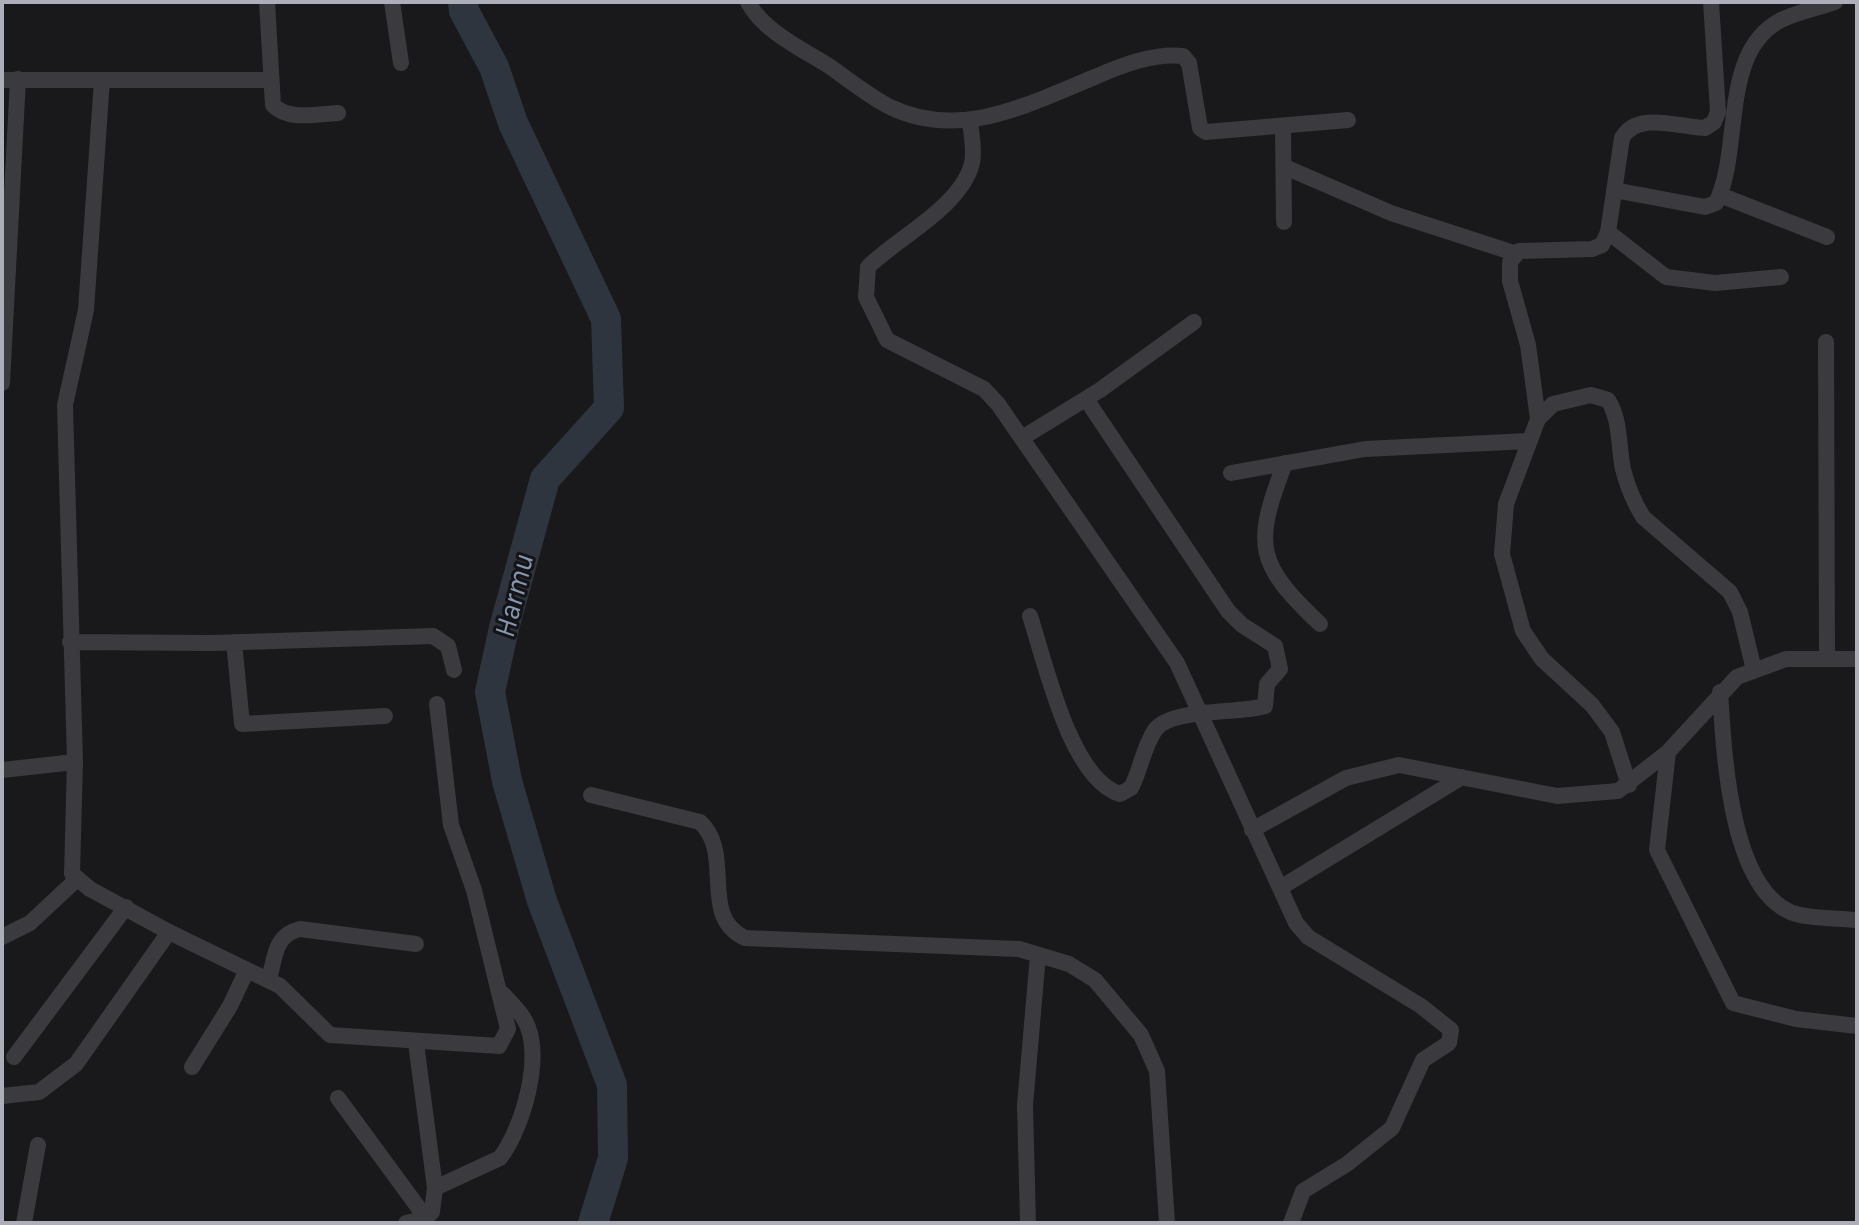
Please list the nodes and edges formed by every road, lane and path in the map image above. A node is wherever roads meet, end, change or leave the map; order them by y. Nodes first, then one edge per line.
1 (267, 2) edge
2 (392, 2) edge
3 (748, 2) edge
4 (1711, 2) edge
5 (1835, 2) edge
6 (401, 63) dead end
7 (10, 79) edge
8 (102, 80) junction
9 (270, 80) junction
10 (338, 113) dead end
11 (970, 120) junction
12 (1348, 120) dead end
13 (1283, 127) junction
14 (1285, 167) junction
15 (1614, 190) junction
16 (1720, 195) junction
17 (1284, 222) dead end
18 (1608, 232) junction
19 (1827, 237) dead end
20 (1514, 253) junction
21 (1781, 277) dead end
22 (1194, 322) dead end
23 (1826, 342) dead end
24 (2, 383) edge
25 (1086, 399) junction
26 (1538, 419) junction
27 (1022, 438) junction
28 (1528, 441) junction
29 (1285, 463) junction
30 (1231, 473) dead end
31 (1030, 616) dead end
32 (1320, 624) dead end
33 (70, 642) junction
34 (234, 642) junction
35 (1827, 658) junction
36 (1857, 659) edge
37 (454, 670) dead end
38 (1754, 670) junction
39 (1720, 692) junction
40 (437, 704) dead end
41 (1201, 714) junction
42 (385, 716) dead end
43 (1668, 752) junction
44 (75, 762) junction
45 (2, 770) edge
46 (1462, 777) junction
47 (1629, 785) junction
48 (591, 795) dead end
49 (1252, 830) junction
50 (76, 880) junction
51 (1280, 888) junction
52 (126, 907) junction
53 (1857, 920) edge
54 (169, 932) junction
55 (2, 937) edge
56 (416, 944) dead end
57 (1038, 955) junction
58 (247, 970) junction
59 (269, 980) junction
60 (501, 992) junction
61 (1857, 1026) edge
62 (416, 1043) junction
63 (14, 1057) dead end
64 (192, 1067) dead end
65 (2, 1096) edge
66 (338, 1098) dead end
67 (38, 1145) dead end
68 (435, 1188) junction
69 (426, 1218) junction
70 (24, 1223) edge
71 (406, 1223) edge
72 (1028, 1223) edge
73 (1167, 1223) edge
74 (1291, 1223) edge

1 - 9 street
2 - 6 street
3 - 11 street
4 - 15 street
5 - 16 street
7 - 8 street
7 - 24 street
8 - 9 street
8 - 33 street
9 - 10 street
11 - 13 street
11 - 27 street
12 - 13 street
13 - 14 street
14 - 17 street
14 - 20 street
15 - 16 street
15 - 18 street
16 - 19 street
18 - 20 street
18 - 21 street
20 - 26 street
22 - 25 street
23 - 35 street
25 - 27 street
25 - 41 street
26 - 28 street
26 - 38 street
27 - 41 street
28 - 29 street
28 - 47 street
29 - 30 street
29 - 32 street
31 - 41 street
33 - 34 street
33 - 44 street
34 - 37 street
34 - 42 street
35 - 36 street
35 - 38 street
38 - 39 street
39 - 43 street
39 - 53 street
40 - 60 street
41 - 49 street
43 - 47 street
43 - 61 street
44 - 45 street
44 - 50 street
46 - 47 street
46 - 49 street
46 - 51 street
48 - 57 street
49 - 51 street
50 - 52 street
50 - 55 street
51 - 74 street
52 - 54 street
52 - 63 street
54 - 58 street
54 - 65 street
56 - 59 street
57 - 72 street
57 - 73 street
58 - 59 street
58 - 64 street
59 - 62 street
60 - 62 street
60 - 68 street
62 - 68 street
66 - 69 street
67 - 70 street
68 - 69 street
69 - 71 street

